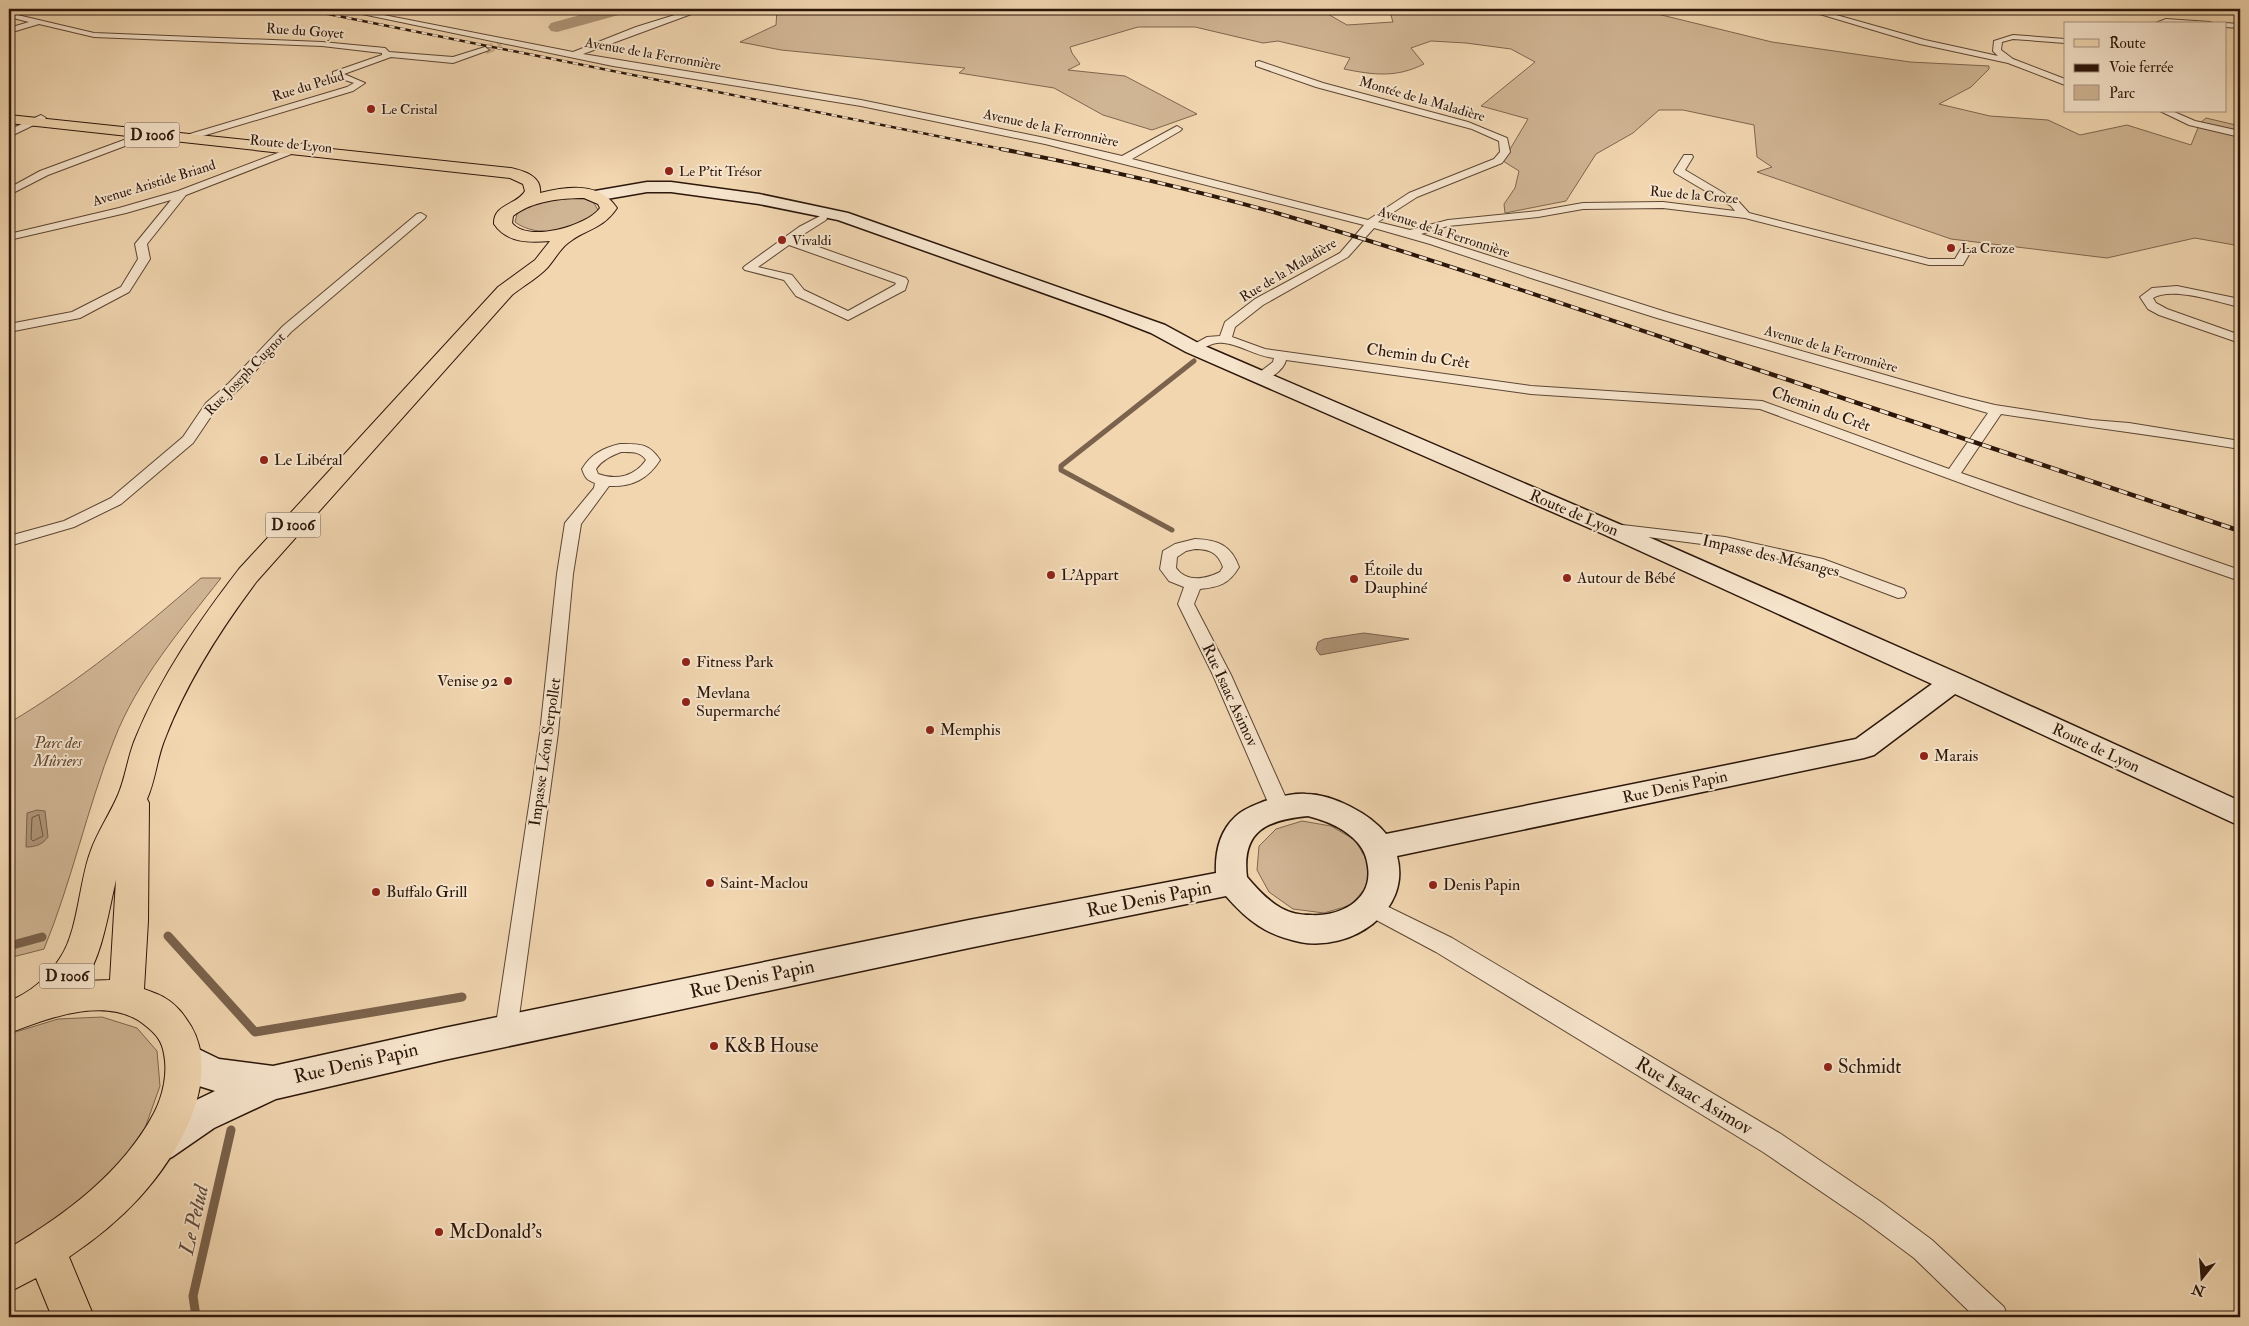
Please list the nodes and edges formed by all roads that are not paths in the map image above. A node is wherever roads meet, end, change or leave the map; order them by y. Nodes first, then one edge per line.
1 (342, 9) edge
2 (701, 9) edge
3 (1807, 9) edge
4 (9, 15) edge
5 (38, 22) junction
6 (2163, 22) edge
7 (2181, 22) edge
8 (2226, 25) edge
9 (2240, 26) edge
10 (9, 31) edge
11 (2064, 41) edge
12 (485, 50) tunnel mouth
13 (387, 55) junction
14 (574, 55) junction
15 (2010, 61) junction
16 (1259, 64) dead end
17 (2064, 82) edge
18 (2166, 112) edge
19 (9, 114) edge
20 (9, 119) edge
21 (37, 120) junction
22 (1177, 129) dead end
23 (154, 132) junction
24 (9, 134) edge
25 (2240, 134) edge
26 (192, 136) junction
27 (300, 148) junction
28 (1688, 157) dead end
29 (1124, 160) junction
30 (9, 192) edge
31 (182, 193) junction
32 (566, 193) junction
33 (595, 196) junction
34 (526, 202) junction
35 (610, 208) junction
36 (1745, 215) junction
37 (421, 216) dead end
38 (822, 218) junction
39 (1372, 224) junction
40 (571, 232) junction
41 (1410, 234) junction
42 (526, 236) junction
43 (9, 237) edge
44 (788, 240) junction
45 (1965, 252) dead end
46 (505, 291) junction
47 (2240, 303) edge
48 (9, 328) edge
49 (1225, 339) junction
50 (2240, 339) edge
51 (1193, 348) junction
52 (1281, 356) junction
53 (1261, 378) junction
54 (1995, 408) junction
55 (2240, 445) edge
56 (1952, 475) junction
57 (603, 482) dead end
58 (1611, 529) junction
59 (9, 541) edge
60 (2240, 576) edge
61 (1193, 584) dead end
62 (1898, 593) dead end
63 (1952, 682) junction
64 (134, 794) junction
65 (2240, 804) edge
66 (1280, 807) junction
67 (2240, 814) edge
68 (1378, 848) junction
69 (1234, 882) junction
70 (1372, 908) junction
71 (126, 999) junction
72 (21, 1012) edge
73 (506, 1031) junction
74 (184, 1058) junction
75 (272, 1082) junction
76 (155, 1146) junction
77 (45, 1250) junction
78 (9, 1271) edge
79 (73, 1317) edge
80 (1994, 1317) edge

1 - 14 street, Avenue de la Ferronnière
2 - 14 street
3 - 15 street
4 - 5 street, Rue du Goyet
5 - 10 street
5 - 13 street, Rue du Goyet
6 - 7 street
8 - 9 street
11 - 15 street
12 - 13 street, Rue du Goyet
13 - 26 street, Rue du Pelud
14 - 29 street, Avenue de la Ferronnière
15 - 17 street
16 - 39 street, Montée de la Maladière
18 - 25 street
19 - 21 main road, Route de Lyon / D 1006
20 - 21 main road, D 1006
21 - 23 main road, Route de Lyon / D 1006
21 - 24 street
22 - 29 street
23 - 26 main road, Route de Lyon / D 1006
23 - 30 street
26 - 27 main road, Route de Lyon / D 1006
27 - 31 street, Avenue Aristide Briand
27 - 32 main road, Route de Lyon / D 1006
27 - 34 main road, Route de Lyon / D 1006
28 - 36 street
29 - 39 street, Avenue de la Ferronnière
31 - 43 street, Avenue Aristide Briand
31 - 48 street
32 - 33 main road
32 - 34 main road
33 - 35 main road
33 - 51 main road
34 - 42 main road
35 - 38 main road
35 - 40 main road
36 - 41 street, Rue de la Croze
36 - 45 street, Rue de la Croze
37 - 59 street, Rue Joseph Cugnot
38 - 44 street
38 - 51 main road
39 - 41 street, Avenue de la Ferronnière
39 - 49 street, Rue de la Maladière
40 - 42 main road
40 - 46 main road, D 1006
41 - 54 street, Avenue de la Ferronnière
42 - 46 main road, D 1006
44 - 44 street
46 - 64 main road, D 1006
47 - 50 street
49 - 51 street
49 - 52 street, Chemin du Crêt
51 - 53 main road, Route de Lyon
52 - 53 street
52 - 56 street, Chemin du Crêt
53 - 58 main road, Route de Lyon
54 - 55 street, Avenue de la Ferronnière
54 - 56 street
56 - 60 street, Chemin du Crêt
57 - 73 street, Impasse Léon Serpollet
58 - 62 street, Impasse des Mésanges
58 - 63 main road, Route de Lyon
61 - 66 street, Rue Isaac Asimov
63 - 65 main road, Route de Lyon
63 - 67 main road, Route de Lyon
63 - 68 main road, Rue Denis Papin
64 - 71 main road, D 1006
64 - 72 main road, D 1006
66 - 68 main road
66 - 69 main road
68 - 70 main road
69 - 70 main road
69 - 73 main road, Rue Denis Papin
70 - 80 street, Rue Isaac Asimov
71 - 72 main road
71 - 74 main road
73 - 75 main road, Rue Denis Papin
74 - 75 main road, Rue Denis Papin
74 - 76 main road
75 - 76 main road, Rue Denis Papin
76 - 77 main road
77 - 78 main road
77 - 79 main road

